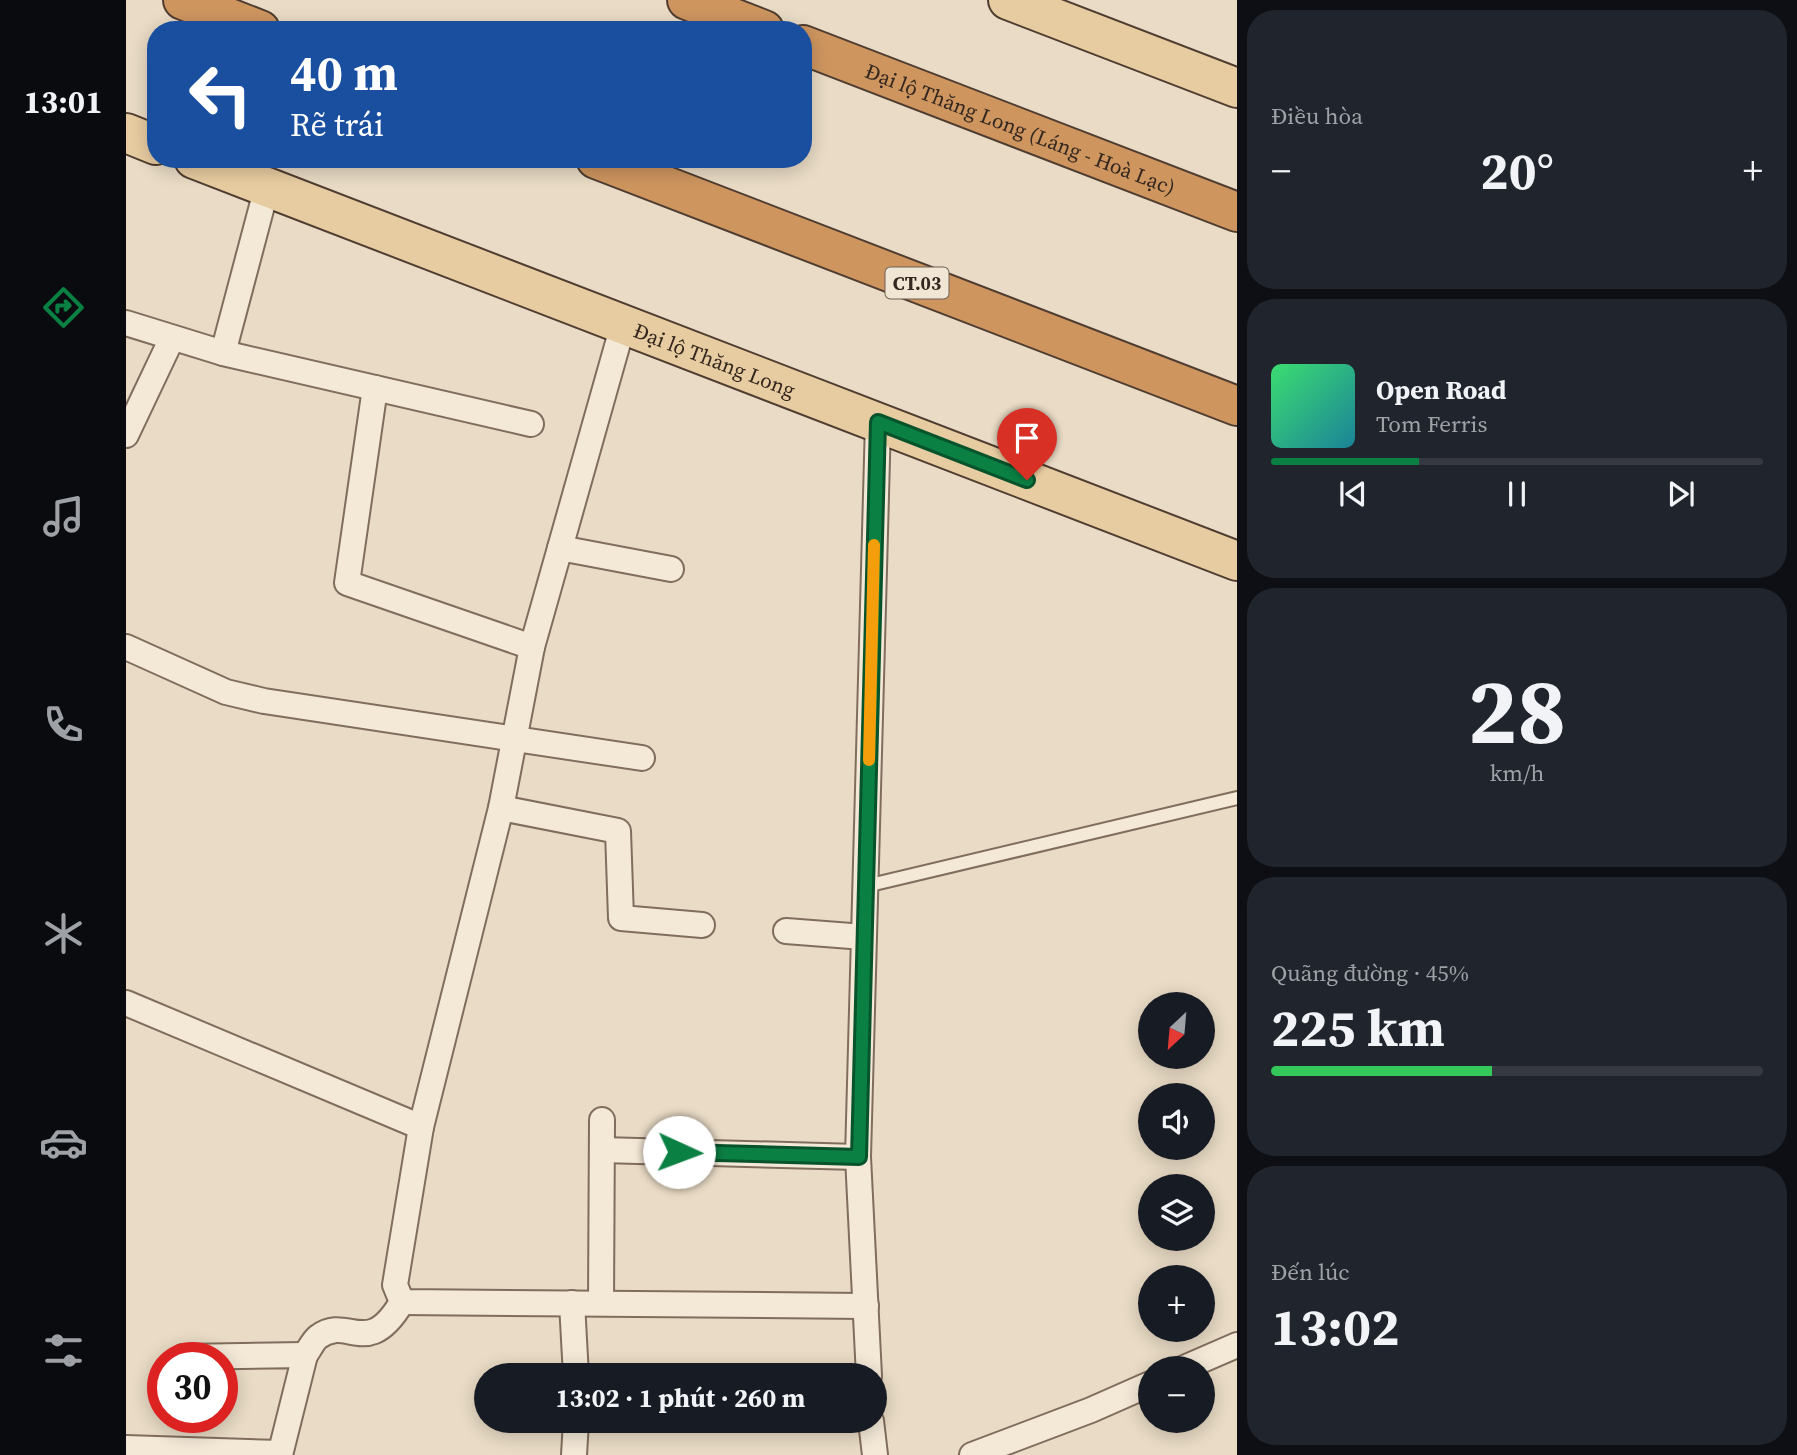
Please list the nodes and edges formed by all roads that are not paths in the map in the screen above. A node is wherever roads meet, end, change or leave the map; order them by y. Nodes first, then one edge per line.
1 (183, 0) edge
2 (687, 0) edge
3 (1008, 0) edge
4 (237, 21) edge
5 (741, 21) edge
6 (812, 48) edge
7 (1237, 88) edge
8 (126, 133) edge
9 (147, 141) edge
10 (217, 168) edge
11 (619, 168) edge
12 (267, 187) junction
13 (1237, 212) edge
14 (126, 323) edge
15 (623, 325) junction
16 (172, 338) junction
17 (223, 353) junction
18 (375, 388) junction
19 (1237, 406) edge
20 (878, 422) junction
21 (531, 424) dead end
22 (126, 435) edge
23 (560, 548) junction
24 (1237, 561) edge
25 (671, 569) dead end
26 (532, 647) junction
27 (126, 648) edge
28 (516, 739) junction
29 (642, 758) dead end
30 (1237, 798) edge
31 (501, 808) junction
32 (866, 886) junction
33 (702, 926) dead end
34 (786, 931) dead end
35 (864, 937) junction
36 (127, 1007) edge
37 (602, 1120) dead end
38 (421, 1127) junction
39 (602, 1150) junction
40 (859, 1157) junction
41 (402, 1301) junction
42 (572, 1303) junction
43 (601, 1303) junction
44 (866, 1306) junction
45 (1237, 1345) edge
46 (305, 1356) junction
47 (1212, 1356) edge
48 (238, 1357) edge
49 (575, 1363) edge
50 (868, 1363) edge
51 (1138, 1389) edge
52 (575, 1433) edge
53 (872, 1433) edge
54 (126, 1448) edge
55 (280, 1454) edge
56 (574, 1455) edge
57 (874, 1455) edge
58 (972, 1455) edge

1 - 4 highway
2 - 5 highway
3 - 7 main road
6 - 13 highway, Đại lộ Thăng Long (Láng - Hoà Lạc)
8 - 9 main road
10 - 12 main road, Đại lộ Thăng Long
11 - 19 highway, CT.03
12 - 15 main road, Đại lộ Thăng Long
12 - 17 street
14 - 16 street
15 - 20 main road, Đại lộ Thăng Long
15 - 23 street
16 - 17 street
16 - 22 street
17 - 18 street
18 - 21 street
18 - 26 street
20 - 24 main road, Đại lộ Thăng Long
20 - 32 street
23 - 25 street
23 - 26 street
26 - 28 street
27 - 28 street
28 - 29 street
28 - 31 street
30 - 32 lane
31 - 33 street
31 - 38 street
32 - 35 street
34 - 35 street
35 - 40 street
36 - 38 street
37 - 39 street
38 - 41 street
39 - 40 street
39 - 43 street
40 - 44 street
41 - 42 street
41 - 46 street
42 - 43 street
42 - 49 street
43 - 44 street
44 - 50 street
45 - 47 street
46 - 48 street
46 - 55 street
51 - 58 street
52 - 56 street
53 - 57 street
54 - 55 street

